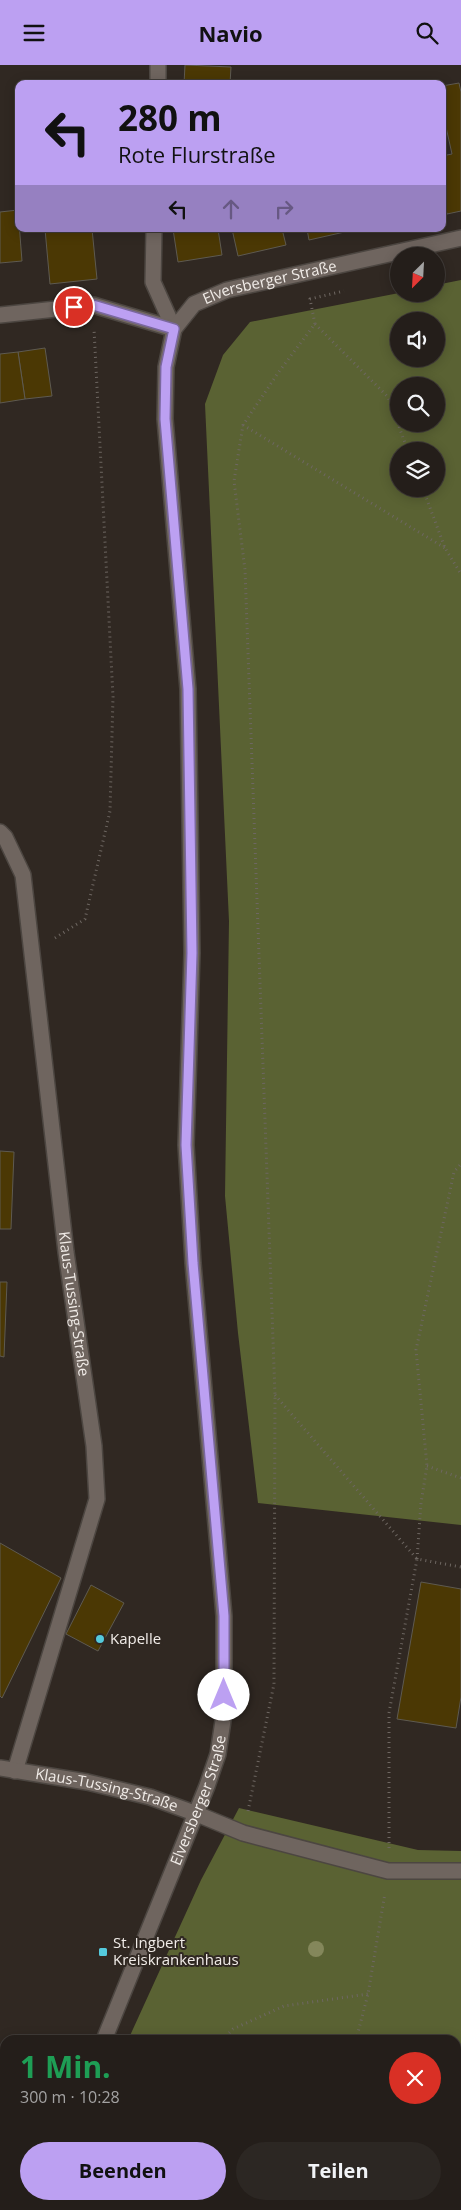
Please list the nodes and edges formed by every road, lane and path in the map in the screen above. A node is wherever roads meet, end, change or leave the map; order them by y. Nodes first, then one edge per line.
1 (158, 65) edge
2 (158, 80) edge
3 (154, 232) edge
4 (461, 239) edge
5 (310, 299) dead end
6 (93, 305) junction
7 (0, 315) edge
8 (315, 323) junction
9 (174, 329) junction
10 (243, 425) junction
11 (405, 442) edge
12 (426, 497) edge
13 (445, 548) junction
14 (461, 573) edge
15 (0, 832) edge
16 (32, 953) junction
17 (461, 1164) edge
18 (275, 1395) junction
19 (427, 1466) junction
20 (461, 1478) edge
21 (417, 1559) junction
22 (461, 1567) edge
23 (0, 1768) edge
24 (15, 1771) junction
25 (196, 1814) junction
26 (244, 1833) junction
27 (388, 1871) junction
28 (461, 1871) edge
29 (368, 1994) junction
30 (106, 2035) edge
31 (227, 2035) edge
32 (357, 2035) edge

1 - 2 main road
3 - 9 main road
4 - 9 main road, Elversberger Straße
5 - 8 path
6 - 7 main road
6 - 9 main road
6 - 16 path
8 - 10 path
8 - 11 path
9 - 25 main road, Elversberger Straße
10 - 13 path
10 - 18 path
12 - 13 path
13 - 14 path
15 - 16 main road, Klaus-Tussing-Straße
16 - 24 main road, Klaus-Tussing-Straße
17 - 19 path
18 - 21 path
18 - 26 path
19 - 20 path
19 - 21 path
21 - 22 path
21 - 27 path
23 - 24 main road, Klaus-Tussing-Straße
24 - 25 main road, Klaus-Tussing-Straße
25 - 26 main road, Klaus-Tussing-Straße
25 - 30 main road, Elversberger Straße
26 - 27 main road, Klaus-Tussing-Straße
27 - 28 main road, Klaus-Tussing-Straße
27 - 29 path
29 - 31 path
29 - 32 path

